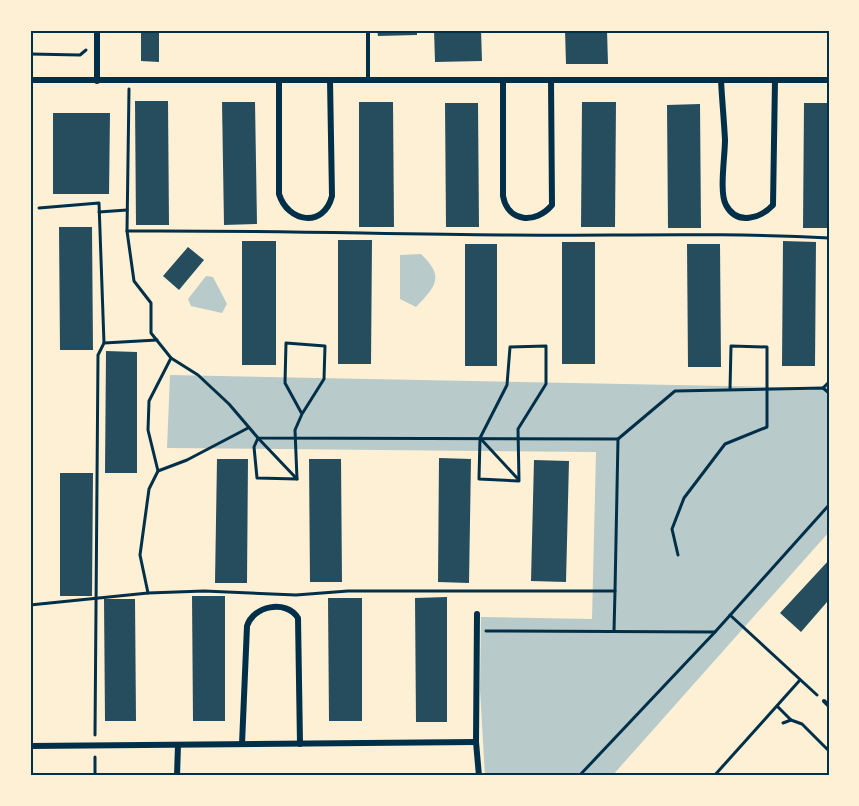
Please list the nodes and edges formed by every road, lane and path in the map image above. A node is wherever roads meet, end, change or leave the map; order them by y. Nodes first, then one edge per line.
1 (97, 30) edge
2 (368, 30) edge
3 (87, 47) dead end
4 (30, 54) edge
5 (30, 80) edge
6 (330, 80) junction
7 (503, 80) junction
8 (551, 80) junction
9 (721, 80) junction
10 (775, 80) junction
11 (829, 80) edge
12 (97, 81) junction
13 (129, 81) junction
14 (279, 81) junction
15 (368, 82) junction
16 (30, 189) edge
17 (31, 208) edge
18 (128, 210) junction
19 (99, 212) junction
20 (127, 231) junction
21 (829, 238) edge
22 (30, 276) edge
23 (157, 340) junction
24 (104, 343) junction
25 (171, 358) junction
26 (829, 382) edge
27 (823, 388) junction
28 (730, 389) junction
29 (768, 390) junction
30 (829, 393) edge
31 (302, 414) junction
32 (249, 427) junction
33 (297, 437) junction
34 (258, 438) junction
35 (480, 438) junction
36 (518, 438) junction
37 (618, 439) junction
38 (158, 471) junction
39 (297, 479) junction
40 (519, 481) junction
41 (829, 505) edge
42 (678, 555) dead end
43 (615, 591) junction
44 (148, 593) junction
45 (97, 598) junction
46 (30, 605) edge
47 (477, 614) dead end
48 (730, 615) junction
49 (477, 631) junction
50 (614, 632) junction
51 (715, 632) junction
52 (800, 680) junction
53 (824, 701) joint
54 (777, 706) junction
55 (829, 706) edge
56 (791, 720) junction
57 (783, 723) dead end
58 (476, 742) junction
59 (242, 744) junction
60 (300, 744) junction
61 (178, 745) junction
62 (30, 746) edge
63 (95, 746) junction
64 (829, 752) edge
65 (96, 776) edge
66 (177, 776) edge
67 (479, 776) edge
68 (579, 776) edge
69 (714, 776) edge

1 - 12 street
2 - 15 lane
3 - 4 path
5 - 12 street
6 - 14 street
6 - 14 street
6 - 15 street
7 - 8 street
7 - 8 street
7 - 15 street
8 - 9 street
9 - 10 street
9 - 10 street
10 - 11 street
12 - 13 street
13 - 14 street
13 - 18 path
16 - 17 street
17 - 19 path
17 - 22 street
18 - 19 path
18 - 20 path
19 - 24 path
20 - 21 path
20 - 23 path
23 - 24 path
23 - 25 path
24 - 45 path
25 - 32 path
25 - 38 path
26 - 27 path
27 - 29 path
27 - 30 path
28 - 29 path
28 - 29 path
28 - 37 path
29 - 42 path
31 - 31 path
31 - 33 path
32 - 34 path
32 - 38 path
33 - 34 path
33 - 35 path
33 - 39 path
34 - 39 path
34 - 39 path
35 - 36 path
35 - 36 path
35 - 40 path
35 - 40 path
36 - 37 path
36 - 40 path
37 - 43 path
38 - 44 path
41 - 48 path
43 - 44 path
43 - 50 path
44 - 45 path
45 - 46 path
45 - 63 path
47 - 49 street
48 - 51 path
48 - 52 path
49 - 50 path
49 - 58 street
50 - 51 path
51 - 68 path
52 - 53 path
52 - 54 path
53 - 55 lane
54 - 56 path
54 - 69 path
56 - 57 path
56 - 64 path
58 - 60 street
58 - 67 street
59 - 60 street
59 - 60 street
59 - 61 street
61 - 63 street
61 - 66 street
62 - 63 street
63 - 65 path

